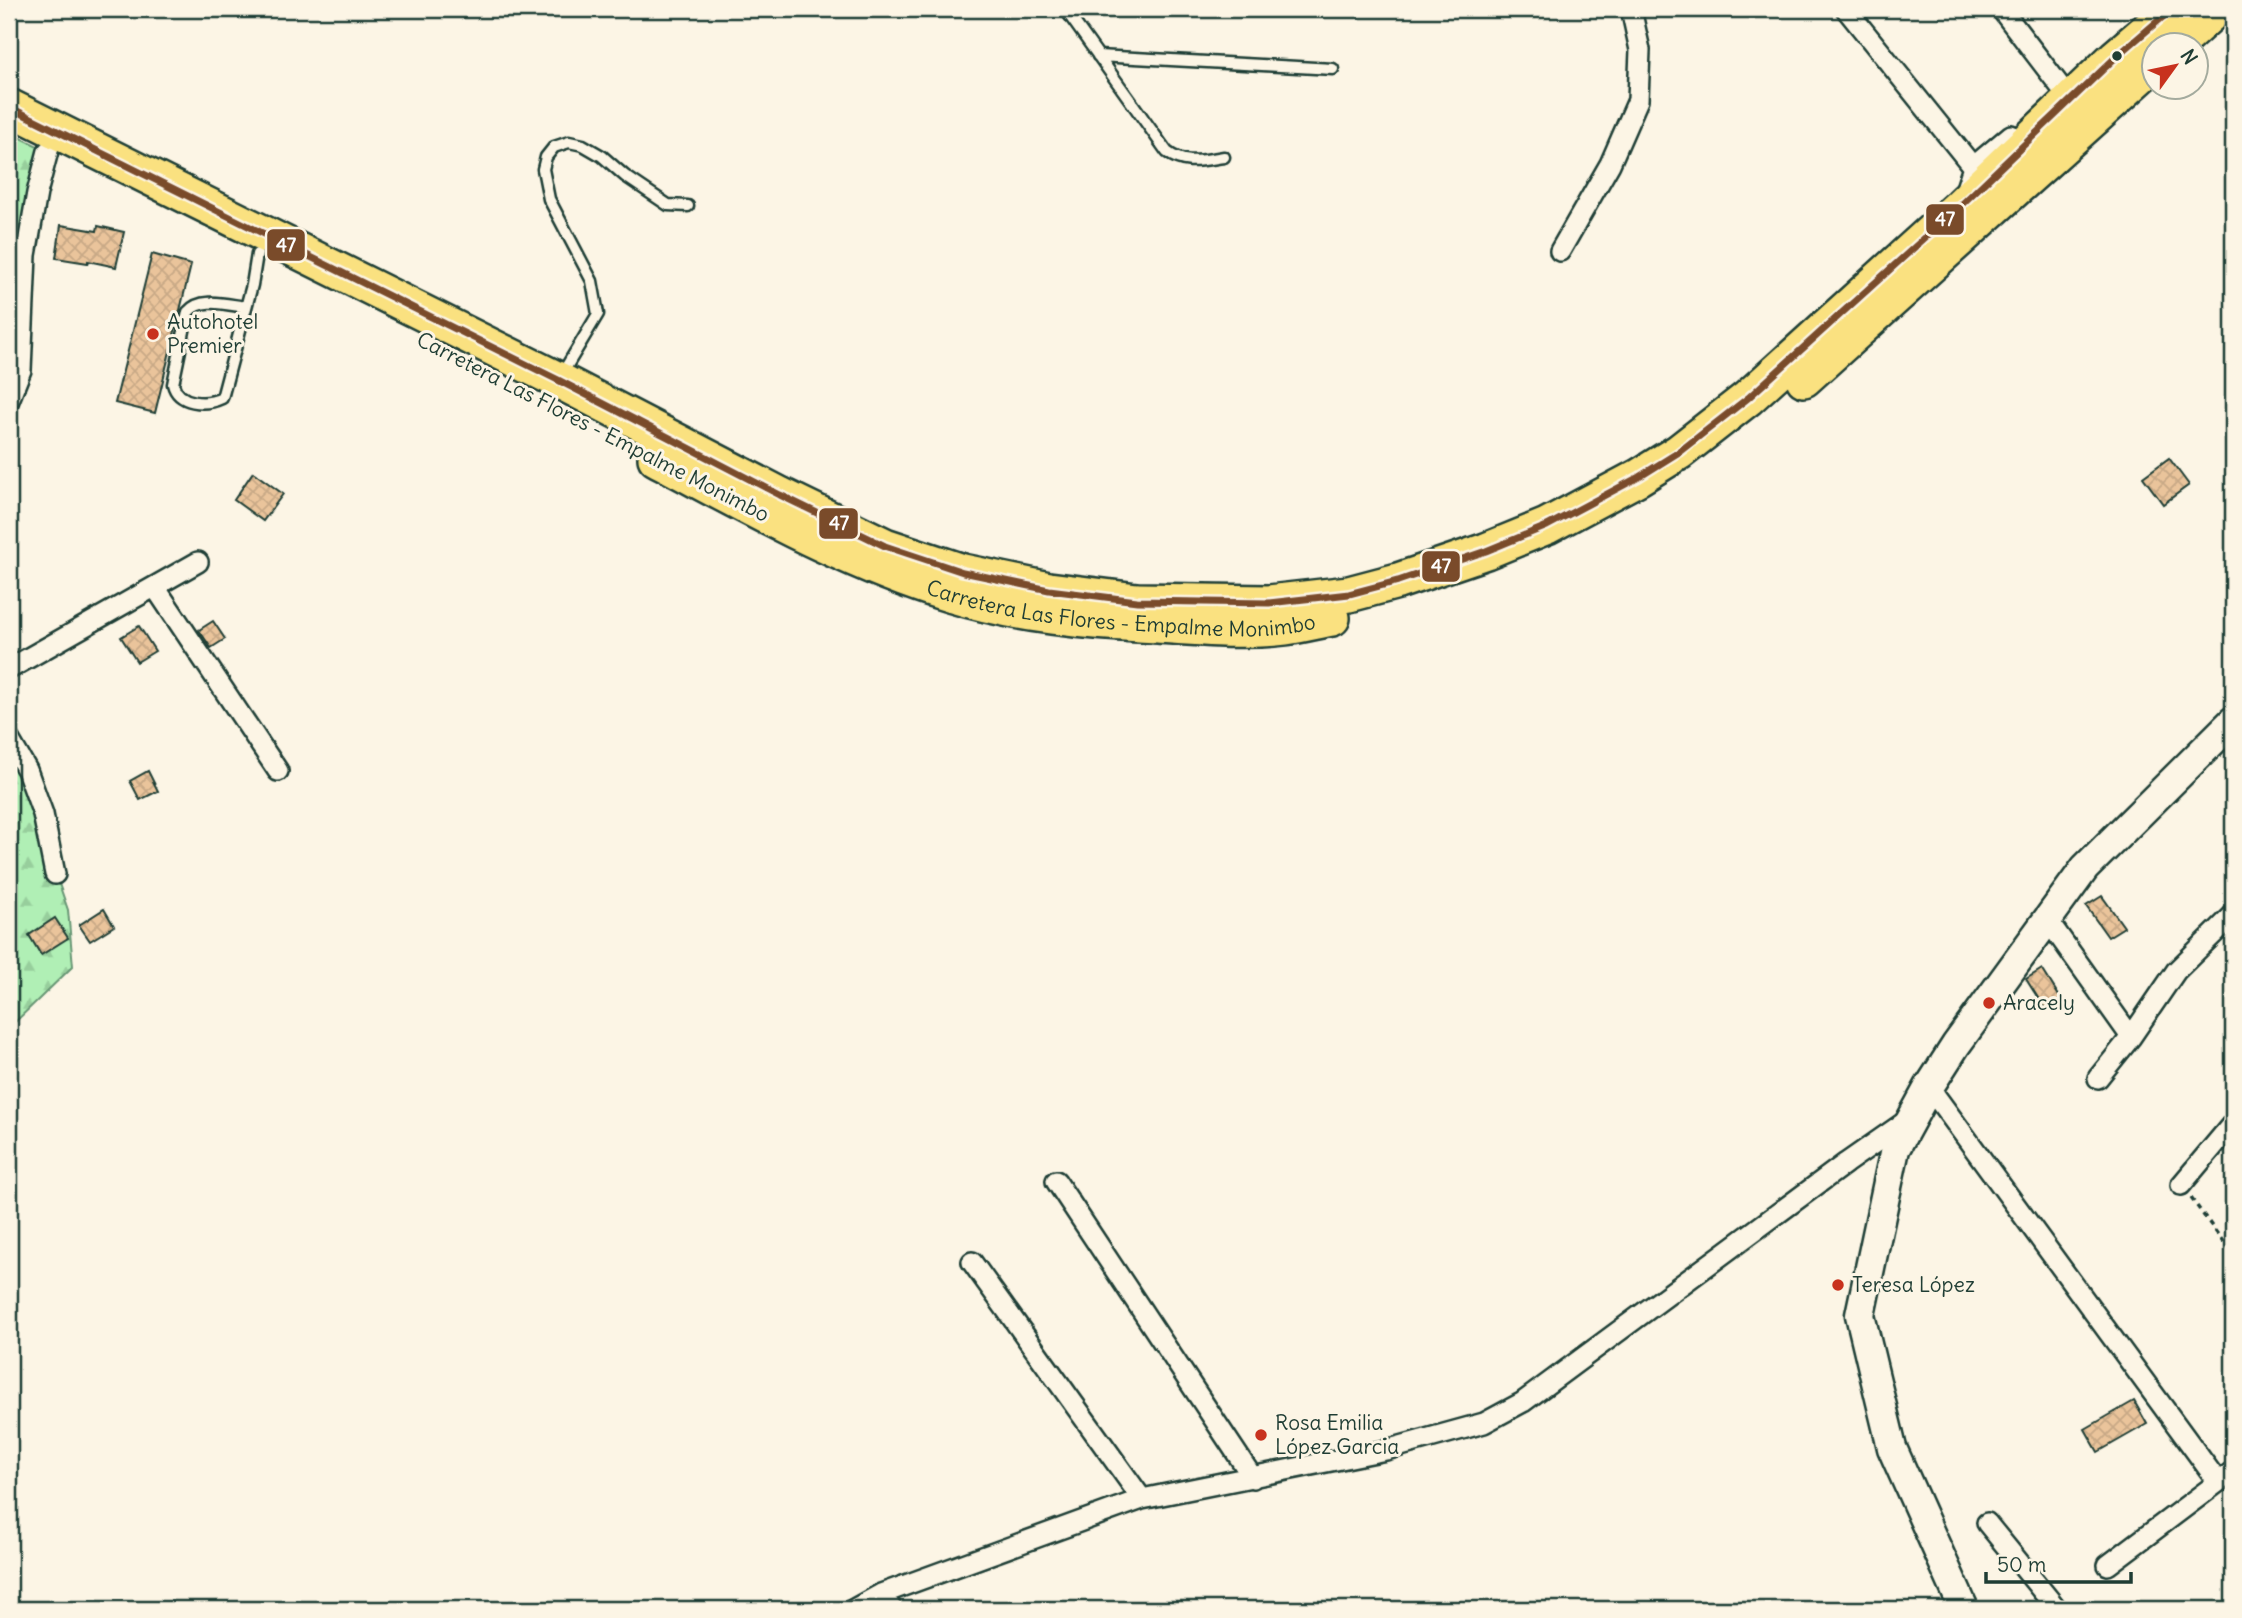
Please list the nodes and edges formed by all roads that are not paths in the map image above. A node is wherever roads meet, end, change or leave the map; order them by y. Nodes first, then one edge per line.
1 (1065, 9) edge
2 (1631, 9) edge
3 (1846, 9) edge
4 (2001, 9) edge
5 (2216, 9) edge
6 (2158, 20) edge
7 (1098, 56) junction
8 (1333, 69) dead end
9 (2140, 77) edge
10 (2063, 90) junction
11 (9, 107) edge
12 (9, 132) edge
13 (48, 151) junction
14 (1224, 157) dead end
15 (1973, 167) junction
16 (688, 206) dead end
17 (1960, 206) junction
18 (1560, 251) dead end
19 (257, 254) junction
20 (246, 307) junction
21 (558, 380) junction
22 (9, 400) edge
23 (198, 562) dead end
24 (155, 587) junction
25 (9, 669) edge
26 (2233, 721) edge
27 (9, 739) edge
28 (278, 771) dead end
29 (54, 874) dead end
30 (2233, 915) edge
31 (2047, 919) junction
32 (2131, 1037) junction
33 (2098, 1078) dead end
34 (1929, 1087) junction
35 (1912, 1117) junction
36 (2233, 1123) edge
37 (1056, 1181) dead end
38 (2181, 1185) road end
39 (972, 1262) dead end
40 (2226, 1477) edge
41 (1253, 1478) junction
42 (1142, 1499) junction
43 (1987, 1523) dead end
44 (2108, 1565) dead end
45 (886, 1602) edge
46 (854, 1609) edge
47 (1964, 1609) edge
48 (2057, 1609) edge

1 - 7 lane
2 - 18 street
3 - 15 street
4 - 10 street
5 - 6 highway, Carretera Las Flores - Empalme Monimbo
6 - 10 street
6 - 17 highway, Carretera Las Flores - Empalme Monimbo
7 - 8 lane
7 - 14 lane
9 - 19 highway, Carretera Las Flores - Empalme Monimbo
10 - 15 street
11 - 21 highway, Carretera Las Flores - Empalme Monimbo
12 - 13 highway, Carretera Las Flores - Empalme Monimbo
13 - 19 highway, Carretera Las Flores - Empalme Monimbo
13 - 22 street
15 - 17 street
16 - 21 lane
17 - 21 highway, Carretera Las Flores - Empalme Monimbo
19 - 20 lane
20 - 20 lane
23 - 24 street
24 - 25 street
24 - 28 street
26 - 31 street
27 - 29 street
30 - 32 street
31 - 32 street
31 - 34 street
32 - 33 street
34 - 35 street
34 - 40 street
35 - 41 street
35 - 47 street
36 - 38 street
37 - 41 street
39 - 42 street
40 - 44 street
41 - 42 street
42 - 45 street
43 - 48 street
45 - 46 street

